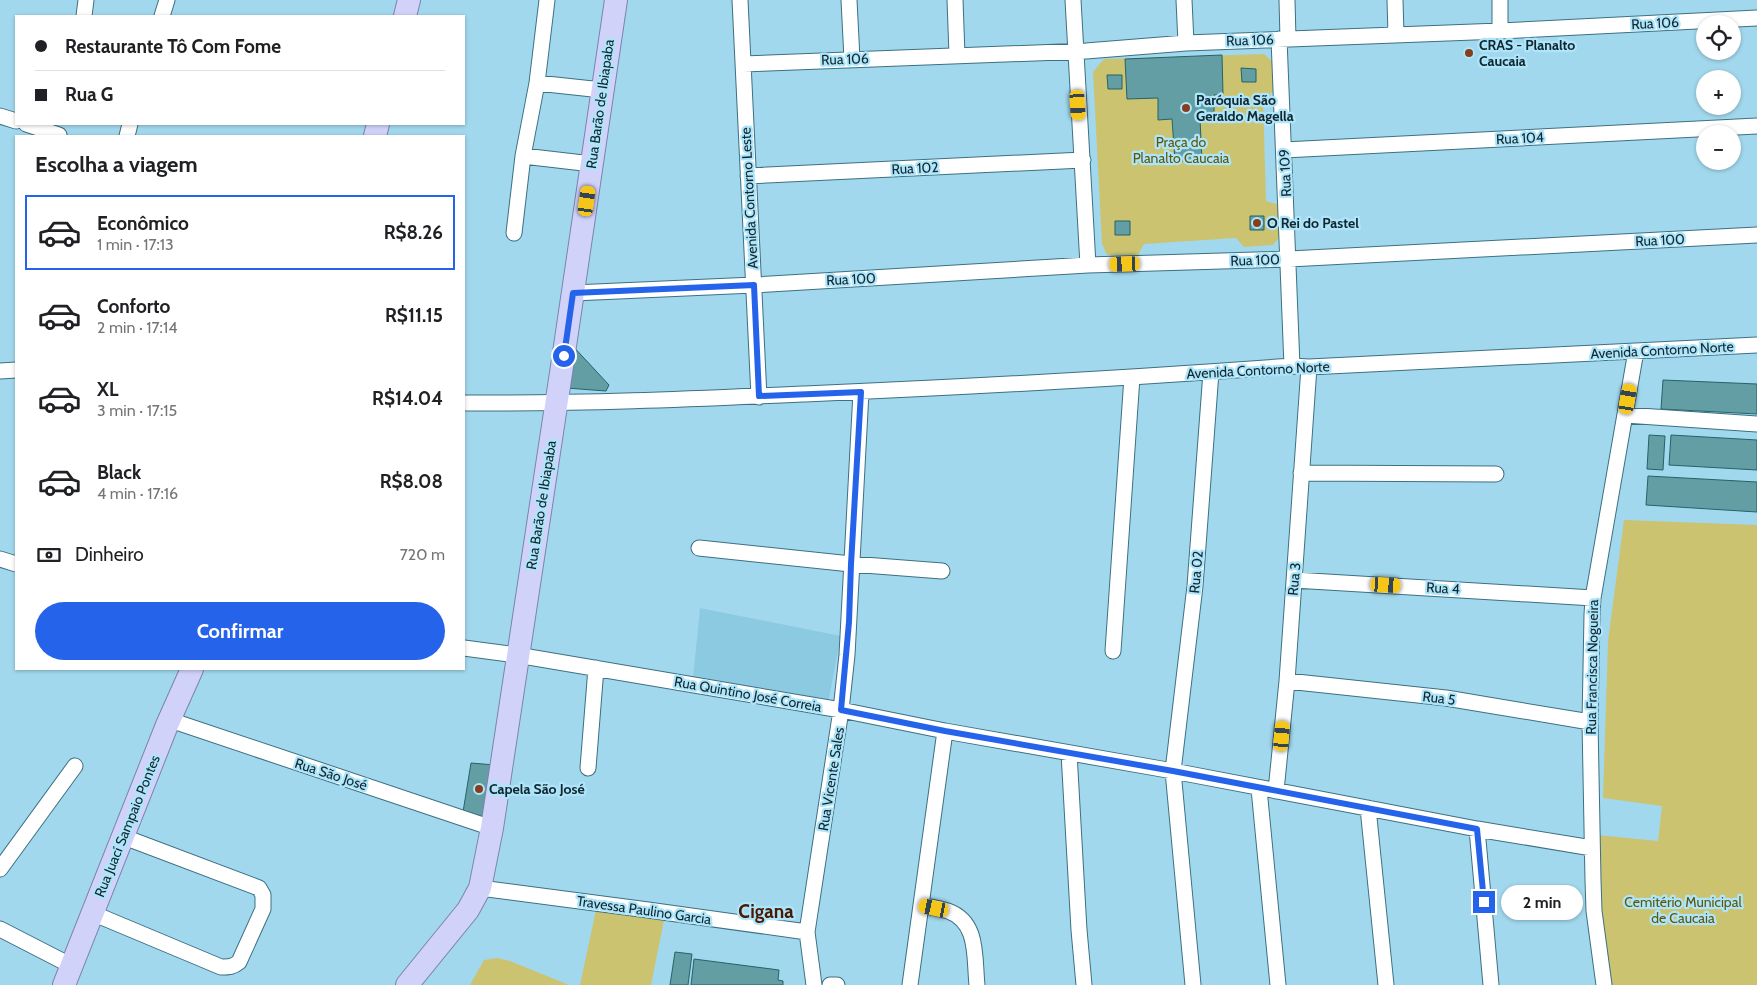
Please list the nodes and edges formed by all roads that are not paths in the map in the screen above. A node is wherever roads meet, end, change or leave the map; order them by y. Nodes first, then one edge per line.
1 (86, 0) edge
2 (167, 0) edge
3 (409, 0) edge
4 (547, 0) edge
5 (616, 0) edge
6 (740, 0) edge
7 (849, 0) edge
8 (955, 0) edge
9 (1072, 0) edge
10 (1184, 0) edge
11 (1287, 0) edge
12 (1395, 0) edge
13 (1500, 0) edge
14 (84, 15) edge
15 (162, 15) edge
16 (405, 15) edge
17 (1757, 18) edge
18 (1500, 31) junction
19 (1396, 34) junction
20 (1284, 39) junction
21 (1186, 43) junction
22 (1075, 51) junction
23 (957, 55) junction
24 (852, 59) junction
25 (743, 64) junction
26 (537, 83) junction
27 (602, 90) junction
28 (0, 116) edge
29 (15, 120) edge
30 (30, 125) edge
31 (1757, 126) edge
32 (60, 132) edge
33 (1284, 150) junction
34 (523, 156) junction
35 (1082, 160) junction
36 (592, 164) junction
37 (748, 176) junction
38 (514, 234) dead end
39 (1757, 235) edge
40 (1289, 259) junction
41 (1088, 266) junction
42 (754, 285) junction
43 (573, 293) junction
44 (1757, 345) edge
45 (1636, 351) junction
46 (1292, 366) junction
47 (1310, 367) junction
48 (15, 370) edge
49 (0, 371) edge
50 (1211, 372) junction
51 (1132, 377) junction
52 (861, 392) junction
53 (759, 396) junction
54 (465, 402) edge
55 (557, 404) junction
56 (1625, 415) junction
57 (1757, 424) edge
58 (1301, 473) junction
59 (1496, 474) dead end
60 (699, 548) dead end
61 (0, 559) edge
62 (15, 564) edge
63 (851, 564) junction
64 (942, 571) dead end
65 (1294, 580) junction
66 (1593, 598) junction
67 (465, 648) edge
68 (1113, 651) dead end
69 (517, 655) junction
70 (596, 668) junction
71 (192, 670) edge
72 (1287, 681) junction
73 (841, 710) junction
74 (170, 720) junction
75 (1590, 722) junction
76 (945, 731) junction
77 (1069, 753) junction
78 (75, 766) dead end
79 (588, 768) dead end
80 (1173, 771) junction
81 (1259, 789) junction
82 (1276, 791) junction
83 (1368, 808) junction
84 (492, 828) junction
85 (1477, 829) junction
86 (124, 836) junction
87 (1592, 848) junction
88 (0, 869) edge
89 (480, 888) junction
90 (921, 905) junction
91 (92, 913) junction
92 (0, 929) edge
93 (807, 932) junction
94 (68, 975) edge
95 (407, 985) edge
96 (814, 985) edge
97 (830, 985) edge
98 (837, 985) edge
99 (910, 985) edge
100 (977, 985) edge
101 (1084, 985) edge
102 (1193, 985) edge
103 (1278, 985) edge
104 (1386, 985) edge
105 (1491, 985) edge
106 (1604, 985) edge

1 - 14 street
2 - 15 street
3 - 16 main road
4 - 26 street
5 - 27 main road, Rua Barão de Ibiapaba
6 - 25 street, Avenida Contorno Leste
7 - 24 street
8 - 23 street
9 - 22 street
10 - 21 street
11 - 20 street, Rua 109
12 - 19 street
13 - 18 street
17 - 18 street, Rua 106
18 - 19 street, Rua 106
19 - 20 street, Rua 106
20 - 21 street, Rua 106
20 - 33 street, Rua 109
21 - 22 street, Rua 106
22 - 23 street, Rua 106
22 - 35 street
23 - 24 street, Rua 106
24 - 25 street, Rua 106
25 - 37 street, Avenida Contorno Leste
26 - 27 street
26 - 34 street
27 - 36 main road, Rua Barão de Ibiapaba
28 - 29 street
30 - 32 street
31 - 33 street, Rua 104
33 - 40 street, Rua 109
34 - 36 street
34 - 38 street
35 - 37 street, Rua 102
35 - 41 street
36 - 43 main road, Rua Barão de Ibiapaba
37 - 42 street, Avenida Contorno Leste
39 - 40 street, Rua 100
40 - 41 street, Rua 100
40 - 46 street, Rua 109
41 - 42 street, Rua 100
42 - 43 street, Rua 100
42 - 53 street, Avenida Contorno Leste
43 - 55 main road, Rua Barão de Ibiapaba
44 - 45 street, Avenida Contorno Norte
45 - 47 street, Avenida Contorno Norte
45 - 56 street, Rua Francisca Nogueira
46 - 47 street, Avenida Contorno Norte
46 - 50 street, Avenida Contorno Norte
47 - 58 street, Rua 3
48 - 49 street
50 - 51 street, Avenida Contorno Norte
50 - 80 street, Rua 02
51 - 52 street, Avenida Contorno Norte
51 - 68 street
52 - 53 street, Avenida Contorno Norte
52 - 63 street, Rua Vicente Sales
53 - 55 street, Avenida Contorno Norte
54 - 55 street, Avenida Contorno Norte
55 - 69 main road, Rua Barão de Ibiapaba
56 - 57 street
56 - 66 street, Rua Francisca Nogueira
58 - 59 street
58 - 65 street, Rua 3
60 - 63 street
61 - 62 street
63 - 64 street
63 - 73 street, Rua Vicente Sales
65 - 66 street, Rua 4
65 - 72 street, Rua 3
66 - 75 street, Rua Francisca Nogueira
67 - 69 street, Rua Quintino José Correia
69 - 70 street, Rua Quintino José Correia
69 - 84 main road, Rua Barão de Ibiapaba
70 - 73 street, Rua Quintino José Correia
70 - 79 street
71 - 74 main road, Rua Juací Sampaio Pontes
72 - 75 street, Rua 5
72 - 82 street, Rua 3
73 - 76 street, Rua Quintino José Correia
73 - 93 street, Rua Vicente Sales
74 - 84 street, Rua São José
74 - 86 main road, Rua Juací Sampaio Pontes
75 - 87 street, Rua Francisca Nogueira
76 - 77 street, Rua Quintino José Correia
76 - 90 street
77 - 80 street, Rua Quintino José Correia
77 - 101 street
78 - 88 street
80 - 81 street, Rua Quintino José Correia
80 - 102 street, Rua 02
81 - 82 street, Rua Quintino José Correia
81 - 103 street
82 - 83 street, Rua Quintino José Correia
83 - 85 street, Rua Quintino José Correia
83 - 104 street
84 - 89 main road, Rua Barão de Ibiapaba
85 - 87 street, Rua Quintino José Correia
85 - 105 street
86 - 91 main road, Rua Juací Sampaio Pontes
86 - 91 street
87 - 106 street, Rua Francisca Nogueira
89 - 93 street, Travessa Paulino Garcia
89 - 95 main road, Rua Barão de Ibiapaba
90 - 99 street
90 - 100 street
91 - 94 main road, Rua Juací Sampaio Pontes
92 - 94 street
93 - 96 street, Rua Vicente Sales
97 - 98 street

